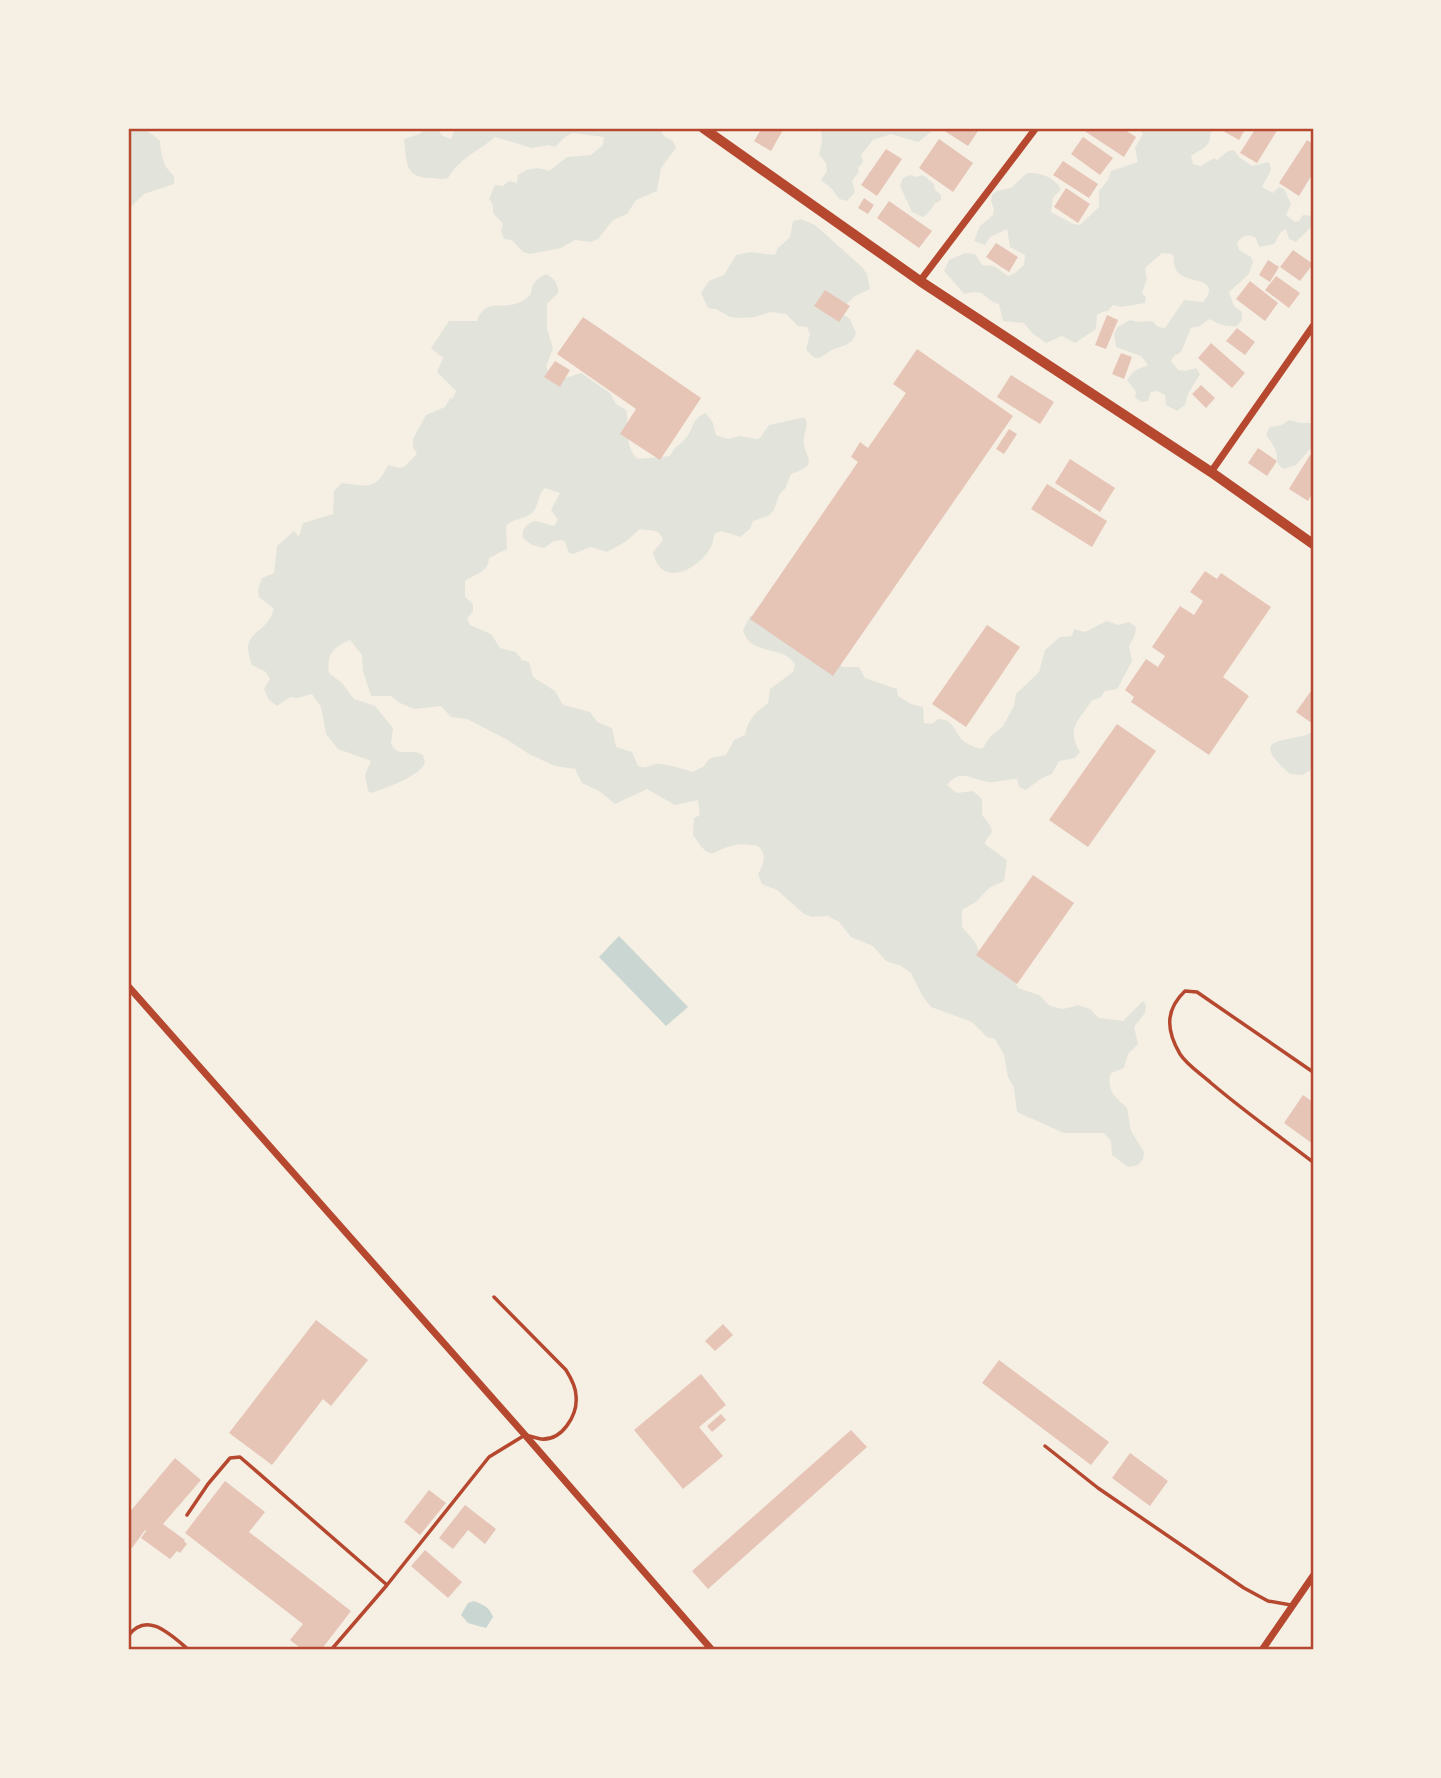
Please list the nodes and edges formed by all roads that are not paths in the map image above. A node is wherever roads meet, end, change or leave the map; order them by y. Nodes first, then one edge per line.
1 (703, 128) edge
2 (1036, 128) edge
3 (919, 281) junction
4 (1313, 326) edge
5 (1210, 472) junction
6 (1313, 544) edge
7 (128, 986) edge
8 (1313, 1072) edge
9 (1313, 1162) edge
10 (494, 1297) dead end
11 (525, 1435) junction
12 (1045, 1446) dead end
13 (187, 1515) dead end
14 (1313, 1576) edge
15 (387, 1584) junction
16 (1293, 1605) junction
17 (128, 1636) edge
18 (188, 1650) edge
19 (331, 1650) edge
20 (712, 1650) edge
21 (1262, 1650) edge

1 - 3 street
2 - 3 street
3 - 5 street
4 - 5 street
5 - 6 street
7 - 11 street
8 - 9 lane
10 - 11 lane
11 - 15 lane
11 - 20 street
12 - 16 lane
13 - 15 lane
14 - 16 street
15 - 19 lane
16 - 21 street
17 - 18 lane

